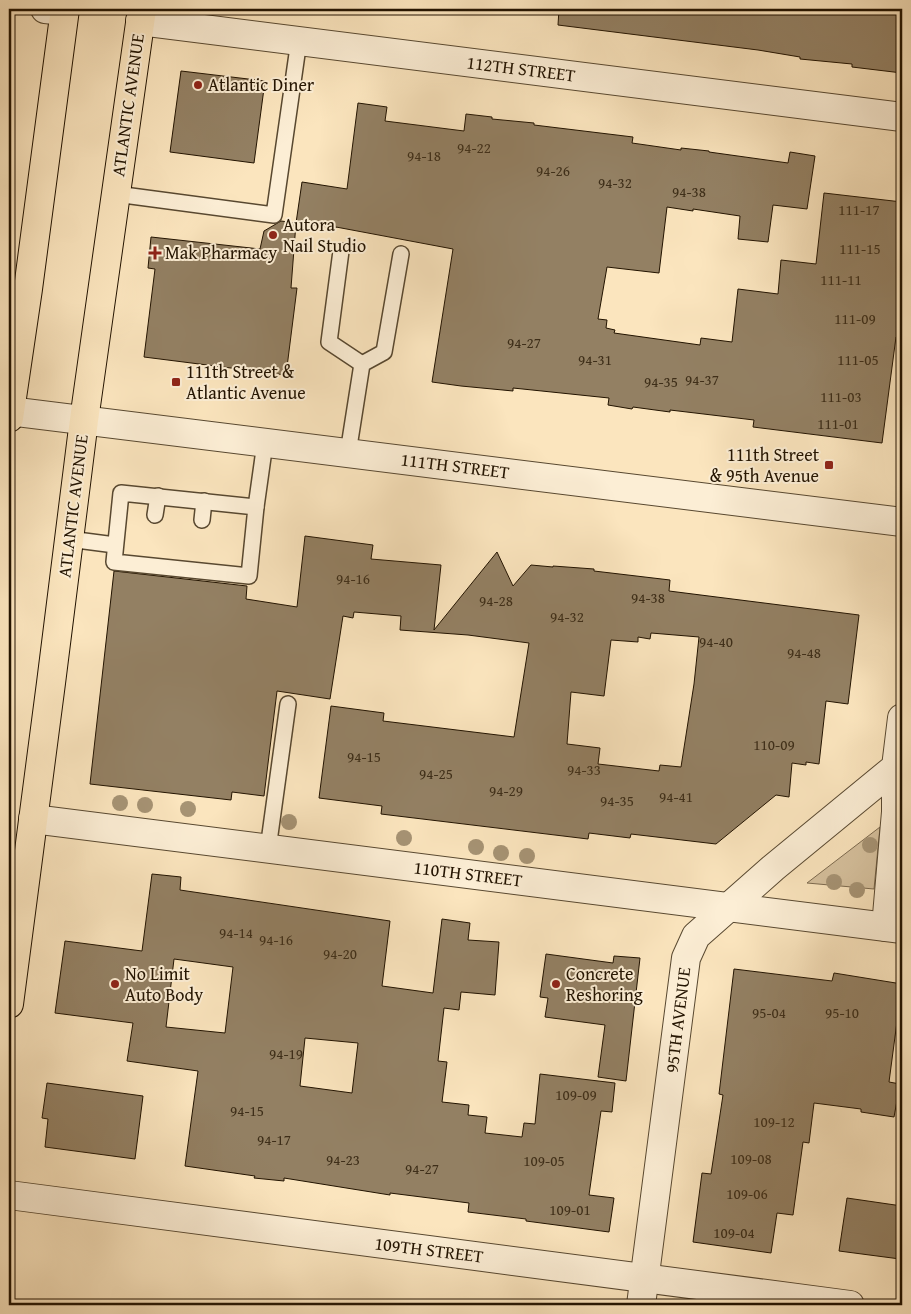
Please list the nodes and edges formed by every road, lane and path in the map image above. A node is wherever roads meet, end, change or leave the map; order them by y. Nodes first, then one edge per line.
1 (58, 10) edge
2 (141, 15) edge
3 (299, 40) junction
4 (902, 117) edge
5 (116, 194) junction
6 (341, 251) dead end
7 (401, 254) dead end
8 (362, 364) junction
9 (9, 413) edge
10 (84, 420) junction
11 (265, 443) junction
12 (348, 453) junction
13 (158, 496) junction
14 (204, 501) junction
15 (256, 507) junction
16 (155, 516) dead end
17 (202, 520) dead end
18 (902, 522) edge
19 (69, 539) junction
20 (115, 545) junction
21 (288, 704) dead end
22 (902, 718) edge
23 (899, 767) edge
24 (33, 819) junction
25 (268, 849) junction
26 (728, 908) junction
27 (894, 928) edge
28 (9, 1004) edge
29 (9, 1195) edge
30 (643, 1292) edge
31 (850, 1305) edge

1 - 9 main road
2 - 3 street, 112TH STREET
2 - 5 main road, ATLANTIC AVENUE
3 - 4 street, 112TH STREET
3 - 5 lane
5 - 10 main road, ATLANTIC AVENUE
6 - 8 lane
7 - 8 lane
8 - 12 lane
9 - 10 street, 111TH STREET
10 - 11 street, 111TH STREET
10 - 19 main road, ATLANTIC AVENUE
11 - 12 street, 111TH STREET
11 - 15 lane
12 - 18 street, 111TH STREET
13 - 14 lane
13 - 16 lane
13 - 20 lane
14 - 15 lane
14 - 17 lane
15 - 20 lane
19 - 20 lane
19 - 24 main road, ATLANTIC AVENUE
21 - 25 lane
22 - 23 street
23 - 26 street, 95TH AVENUE
23 - 27 street
24 - 25 street, 110TH STREET
24 - 28 main road, ATLANTIC AVENUE
25 - 26 street, 110TH STREET
26 - 27 street, 110TH STREET
26 - 30 street, 95TH AVENUE
29 - 30 street, 109TH STREET
30 - 31 street, 109TH STREET

